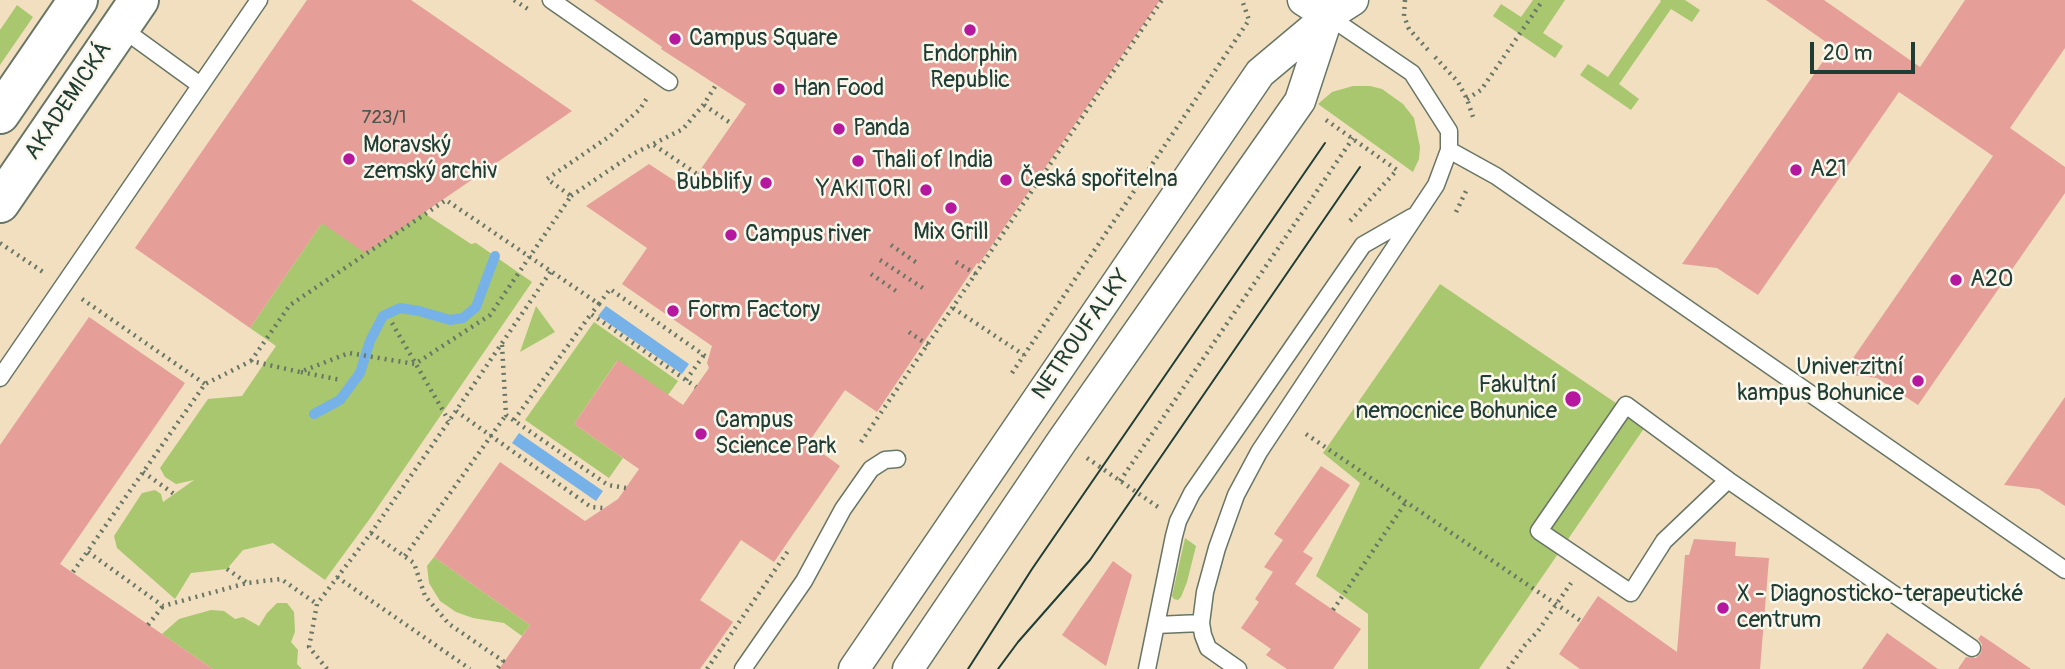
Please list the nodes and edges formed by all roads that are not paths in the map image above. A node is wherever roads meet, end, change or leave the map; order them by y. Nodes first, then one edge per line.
1 (78, 0) edge
2 (259, 0) edge
3 (551, 0) edge
4 (1303, 0) edge
5 (1353, 0) edge
6 (1331, 8) edge
7 (129, 13) edge
8 (669, 82) dead end
9 (200, 85) junction
10 (0, 114) edge
11 (1449, 150) junction
12 (0, 203) edge
13 (1414, 216) junction
14 (0, 379) edge
15 (897, 459) dead end
16 (1728, 480) junction
17 (2065, 570) edge
18 (1201, 623) junction
19 (1156, 625) junction
20 (1972, 648) dead end
21 (743, 669) edge
22 (854, 669) edge
23 (908, 669) edge
24 (1147, 669) edge
25 (1238, 669) edge

1 - 10 street
2 - 9 lane
3 - 8 lane
4 - 6 street
5 - 6 street, NETROUFALKY
6 - 11 lane
6 - 22 street, NETROUFALKY
6 - 23 street, NETROUFALKY
7 - 9 lane
7 - 12 street, AKADEMICKÁ
9 - 14 lane
11 - 13 lane
11 - 17 lane
13 - 18 lane
13 - 19 lane
15 - 21 lane
16 - 16 lane
16 - 20 lane
18 - 19 lane
18 - 25 lane
19 - 24 lane

